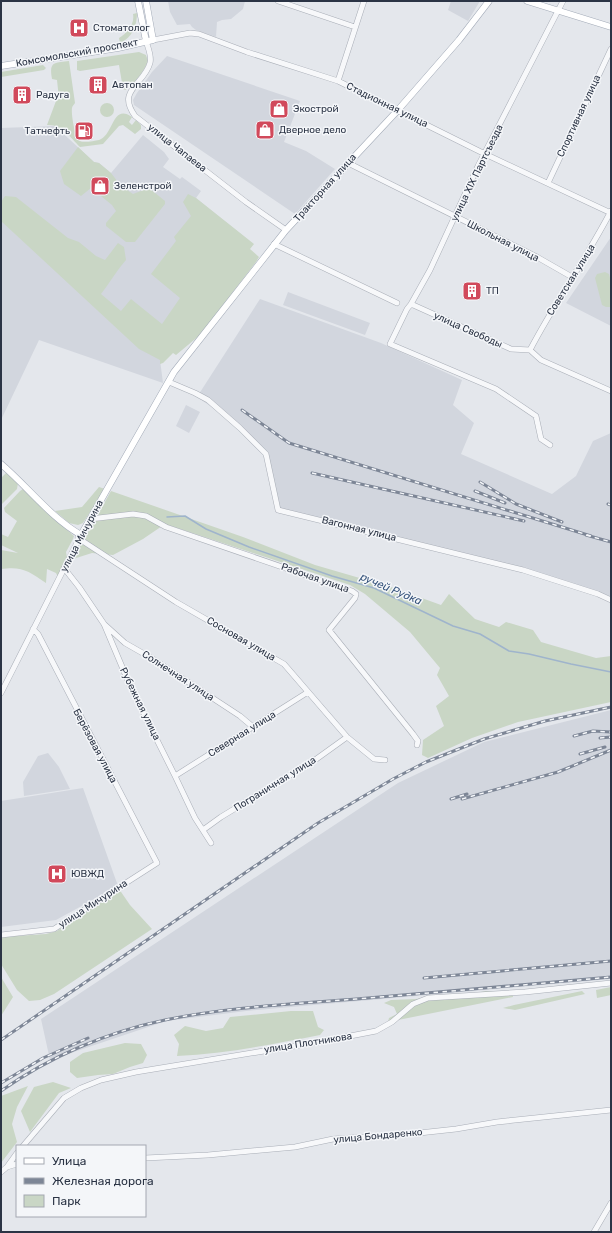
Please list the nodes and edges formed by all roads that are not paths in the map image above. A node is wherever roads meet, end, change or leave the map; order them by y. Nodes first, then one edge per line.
1 (138, 1) edge
2 (146, 1) edge
3 (278, 1) edge
4 (364, 1) edge
5 (489, 1) edge
6 (527, 1) edge
7 (563, 1) edge
8 (559, 11) junction
9 (355, 27) junction
10 (611, 27) edge
11 (153, 40) junction
12 (146, 41) junction
13 (611, 49) edge
14 (1, 66) edge
15 (338, 81) junction
16 (398, 110) junction
17 (485, 154) junction
18 (348, 163) junction
19 (548, 183) junction
20 (611, 212) edge
21 (455, 216) junction
22 (286, 230) junction
23 (274, 244) junction
24 (572, 277) junction
25 (397, 303) dead end
26 (411, 304) junction
27 (530, 350) junction
28 (169, 382) junction
29 (611, 391) edge
30 (550, 445) dead end
31 (1, 464) edge
32 (90, 519) junction
33 (80, 536) junction
34 (64, 568) junction
35 (611, 600) edge
36 (104, 624) junction
37 (33, 629) junction
38 (308, 692) junction
39 (1, 693) edge
40 (253, 727) junction
41 (347, 737) junction
42 (417, 745) dead end
43 (384, 760) dead end
44 (175, 776) junction
45 (203, 830) junction
46 (211, 843) dead end
47 (157, 863) joint
48 (1, 935) edge
49 (611, 984) edge
50 (611, 1110) edge
51 (24, 1145) edge
52 (16, 1154) edge
53 (146, 1158) edge
54 (16, 1164) edge
55 (7, 1167) junction
56 (1, 1172) edge
57 (611, 1203) edge
58 (594, 1232) edge

1 - 12 main road
2 - 11 main road
3 - 9 street
4 - 9 street
5 - 16 main road, Тракторная улица
6 - 8 main road
7 - 8 street, улица XIX Партсъезда
8 - 10 main road
8 - 17 street, улица XIX Партсъезда
9 - 15 street
11 - 12 main road, Комсомольский проспект
11 - 15 street, Стадионная улица
12 - 14 main road, Комсомольский проспект
12 - 22 street, улица Чапаева
13 - 19 street, Спортивная улица
15 - 16 street, Стадионная улица
16 - 17 street, Стадионная улица
16 - 18 main road, Тракторная улица
17 - 19 street, Стадионная улица
17 - 21 street, улица XIX Партсъезда
18 - 21 street, Школьная улица
18 - 22 main road, Тракторная улица
19 - 20 street, Стадионная улица
20 - 24 street, Советская улица
21 - 24 street, Школьная улица
21 - 26 street, улица XIX Партсъезда
22 - 23 main road, Тракторная улица
23 - 25 street
23 - 28 main road, Тракторная улица
24 - 27 street, Советская улица
26 - 27 street, улица Свободы
26 - 30 street, улица XIX Партсъезда
27 - 29 street
28 - 32 main road, улица Мичурина
28 - 35 street, Вагонная улица
31 - 33 main road
32 - 33 main road, улица Мичурина
32 - 42 street, Рабочая улица
33 - 34 street, улица Мичурина
33 - 38 street, Сосновая улица
34 - 36 street, Рубежная улица
34 - 37 street, улица Мичурина
36 - 40 street, Солнечная улица
36 - 44 street, Рубежная улица
37 - 39 street, улица Мичурина
37 - 47 street, Берёзовая улица
38 - 40 street, Северная улица
38 - 41 street, Сосновая улица
40 - 44 street, Северная улица
41 - 43 street, Сосновая улица
41 - 45 street, Пограничная улица
44 - 45 street, Рубежная улица
45 - 46 street, Рубежная улица
47 - 48 street, улица Мичурина
49 - 51 street, улица Плотникова
50 - 53 street, улица Бондаренко
52 - 55 street
54 - 55 street
55 - 56 street
57 - 58 street

